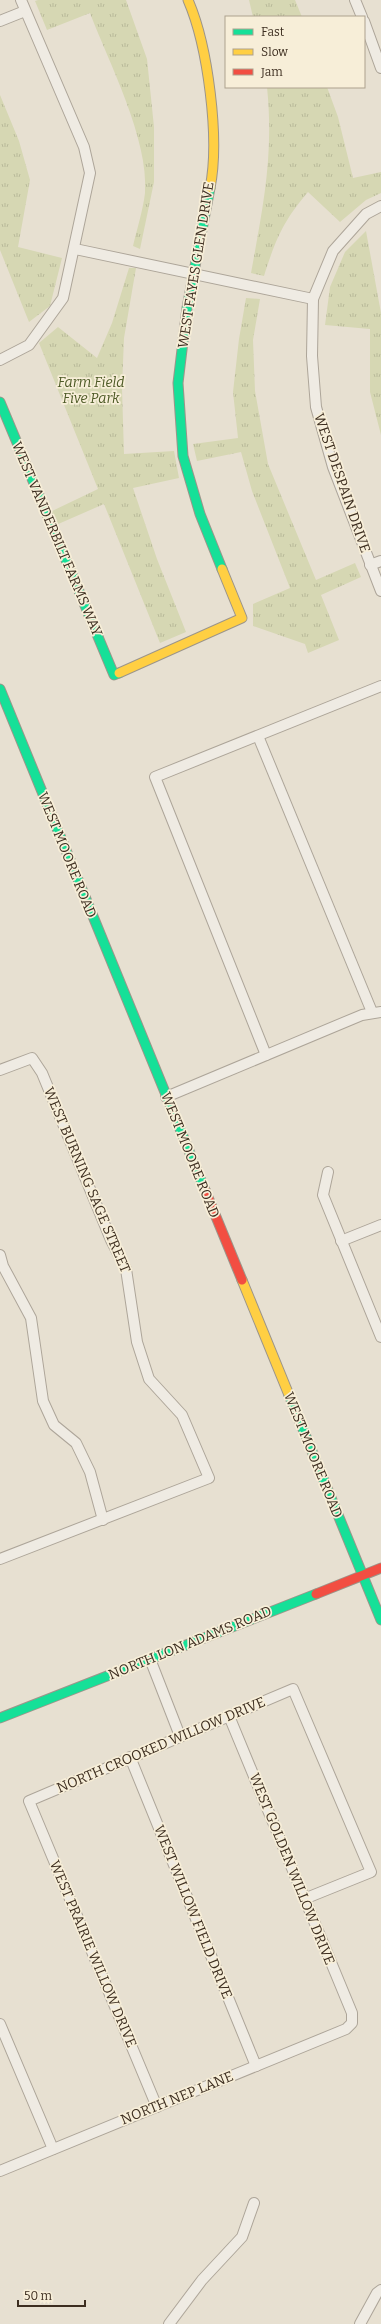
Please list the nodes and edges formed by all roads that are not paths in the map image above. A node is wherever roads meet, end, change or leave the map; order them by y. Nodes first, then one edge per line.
1 (21, 0) edge
2 (188, 0) edge
3 (355, 0) edge
4 (25, 11) junction
5 (362, 16) edge
6 (0, 21) edge
7 (365, 24) edge
8 (381, 68) edge
9 (381, 206) edge
10 (75, 249) junction
11 (193, 274) junction
12 (313, 299) junction
13 (0, 360) edge
14 (0, 402) edge
15 (381, 561) edge
16 (370, 565) junction
17 (381, 591) edge
18 (114, 675) joint
19 (381, 686) edge
20 (0, 690) edge
21 (258, 736) junction
22 (376, 1012) edge
23 (266, 1055) junction
24 (0, 1070) edge
25 (166, 1097) junction
26 (328, 1172) dead end
27 (381, 1225) edge
28 (341, 1241) junction
29 (0, 1255) edge
30 (381, 1337) edge
31 (103, 1520) junction
32 (0, 1559) edge
33 (381, 1568) edge
34 (362, 1575) junction
35 (381, 1620) edge
36 (150, 1659) junction
37 (229, 1716) junction
38 (0, 1718) edge
39 (180, 1736) junction
40 (130, 1757) junction
41 (28, 1801) joint
42 (304, 1899) junction
43 (352, 2023) joint
44 (0, 2024) edge
45 (256, 2066) junction
46 (157, 2106) junction
47 (53, 2149) junction
48 (0, 2171) edge
49 (254, 2203) dead end
50 (381, 2290) edge
51 (169, 2324) edge
52 (360, 2324) edge

1 - 4 street
2 - 11 street, WEST FAYES GLEN DRIVE
3 - 5 street
4 - 6 street
4 - 10 street
7 - 8 street
9 - 12 street, WEST DESPAIN DRIVE
10 - 11 street
10 - 13 street
11 - 12 street
11 - 18 street, WEST FAYES GLEN DRIVE
12 - 16 street, WEST DESPAIN DRIVE
14 - 18 street, WEST VANDERBILT FARMS WAY
15 - 16 street
16 - 17 street, WEST DESPAIN DRIVE
19 - 21 street
20 - 25 street, WEST MOORE ROAD
21 - 22 street
21 - 23 street
22 - 23 street
23 - 25 street
24 - 31 street, WEST BURNING SAGE STREET
25 - 34 street, WEST MOORE ROAD
26 - 28 street
27 - 28 street
28 - 30 street
29 - 31 street
31 - 32 street
33 - 34 street, NORTH LON ADAMS ROAD
34 - 35 street, WEST MOORE ROAD
34 - 36 street, NORTH LON ADAMS ROAD
36 - 38 street, NORTH LON ADAMS ROAD
36 - 39 street
37 - 39 street, NORTH CROOKED WILLOW DRIVE
37 - 42 street, WEST GOLDEN WILLOW DRIVE
37 - 42 street, NORTH CROOKED WILLOW DRIVE
39 - 40 street, NORTH CROOKED WILLOW DRIVE
40 - 41 street, NORTH CROOKED WILLOW DRIVE
40 - 45 street, WEST WILLOW FIELD DRIVE
41 - 46 street, WEST PRAIRIE WILLOW DRIVE
42 - 43 street, WEST GOLDEN WILLOW DRIVE
43 - 45 street, NORTH NEP LANE
44 - 47 street
45 - 46 street, NORTH NEP LANE
46 - 47 street, NORTH NEP LANE
47 - 48 street, NORTH NEP LANE
49 - 51 street
50 - 52 street

